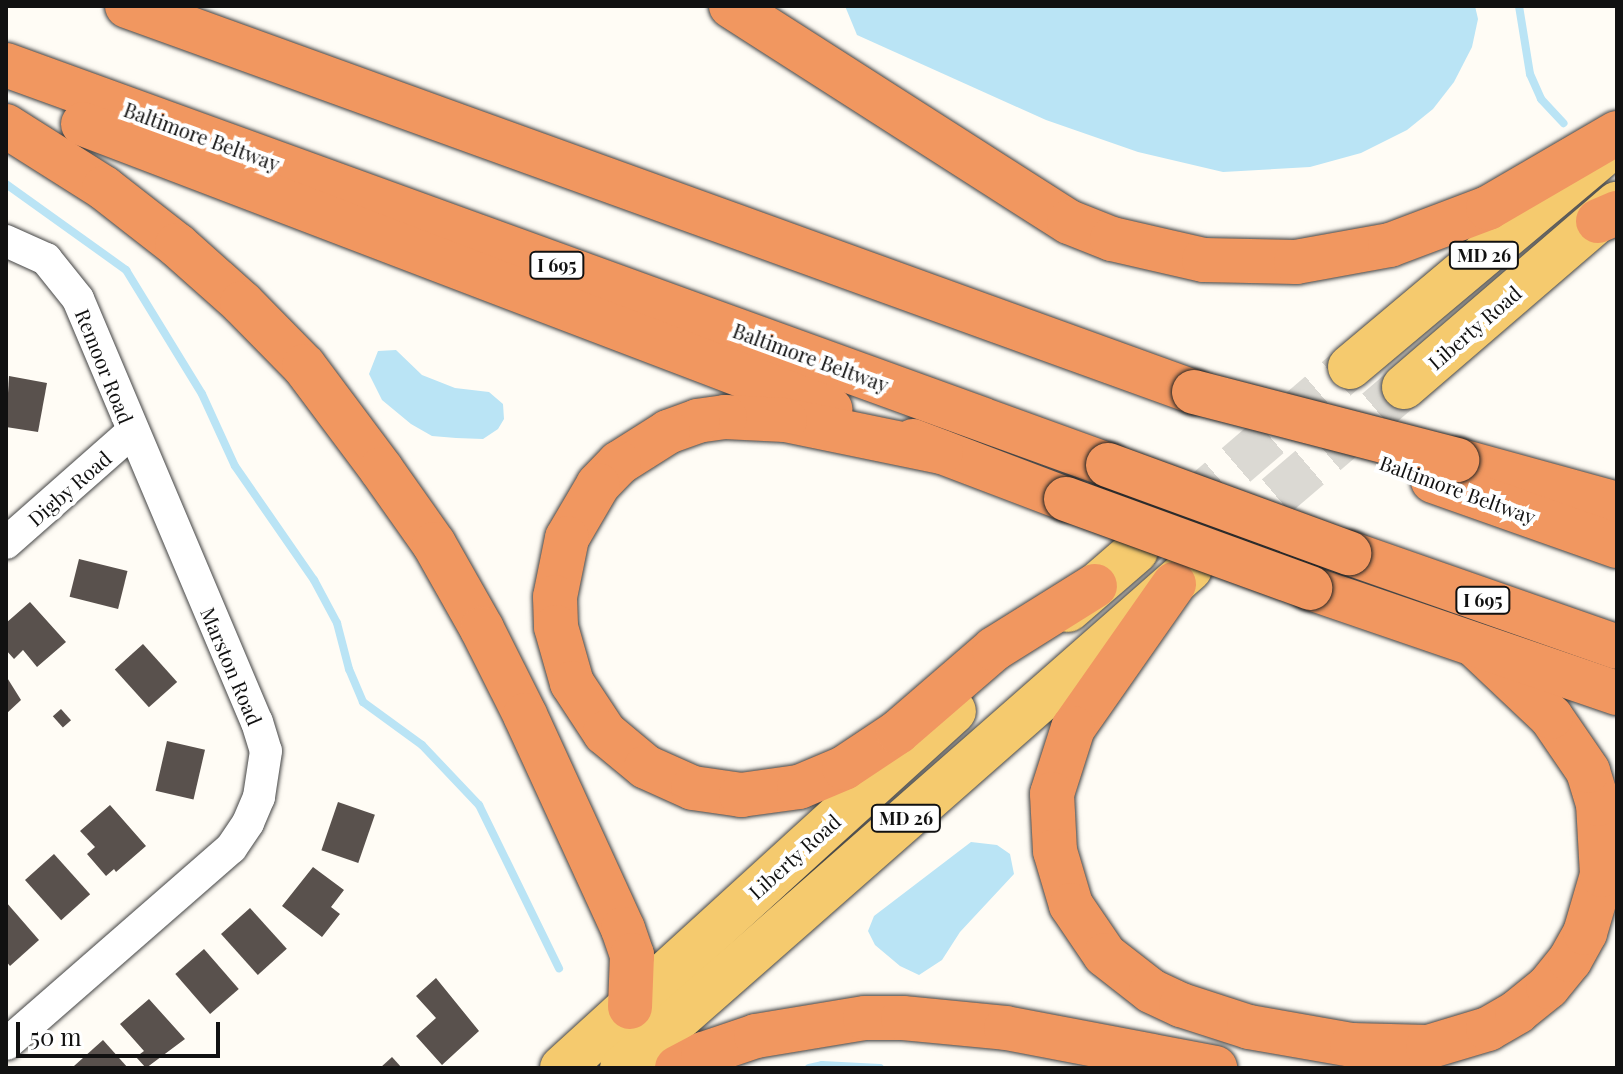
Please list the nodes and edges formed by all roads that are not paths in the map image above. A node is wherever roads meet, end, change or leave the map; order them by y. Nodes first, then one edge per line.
1 (127, 6) edge
2 (731, 6) edge
3 (6, 65) edge
4 (6, 95) edge
5 (6, 126) edge
6 (1617, 133) edge
7 (1617, 142) edge
8 (1611, 213) edge
9 (6, 241) edge
10 (1350, 367) tunnel mouth
11 (1404, 387) tunnel mouth
12 (132, 432) junction
13 (941, 452) junction
14 (1445, 470) junction
15 (1617, 504) edge
16 (6, 543) edge
17 (1617, 546) edge
18 (1136, 551) tunnel mouth
19 (1182, 576) joint
20 (1095, 586) junction
21 (1477, 647) junction
22 (1617, 647) edge
23 (1617, 693) edge
24 (630, 1007) junction
25 (6, 1044) edge
26 (562, 1068) edge
27 (622, 1068) edge
28 (677, 1068) edge
29 (1215, 1068) edge

1 - 14 highway, Baltimore Beltway, bridge
2 - 6 highway
3 - 22 highway, Baltimore Beltway / I 695, bridge
4 - 13 highway
5 - 24 highway
7 - 10 main road, MD 26
8 - 11 main road, Liberty Road / MD 26
9 - 12 street, Remoor Road
12 - 16 street, Digby Road
12 - 25 street, Marston Road
13 - 20 highway
13 - 21 highway, bridge
14 - 15 highway
14 - 17 highway, Baltimore Beltway
18 - 20 main road, Liberty Road / MD 26
19 - 21 highway
19 - 27 main road, MD 26
20 - 24 main road, Liberty Road / MD 26
21 - 23 highway
24 - 26 main road, Liberty Road / MD 26
28 - 29 highway

